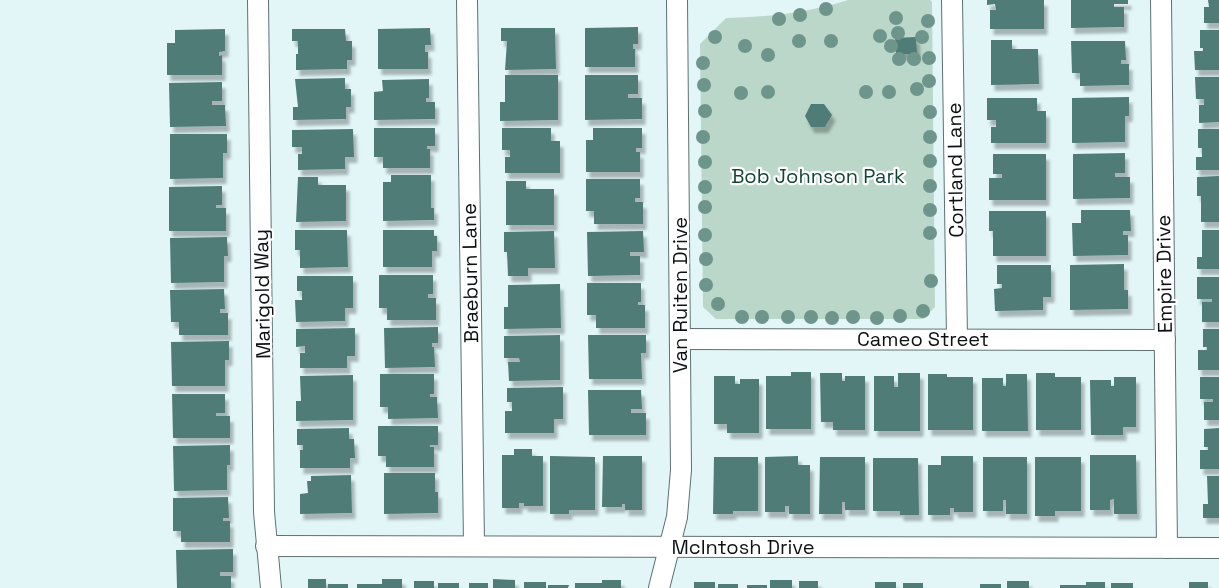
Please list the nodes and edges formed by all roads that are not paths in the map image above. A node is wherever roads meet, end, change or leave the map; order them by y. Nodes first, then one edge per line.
1 (258, 0) edge
2 (467, 0) edge
3 (677, 0) edge
4 (952, 0) edge
5 (1161, 0) edge
6 (681, 339) junction
7 (957, 339) junction
8 (1165, 340) junction
9 (266, 546) junction
10 (474, 546) junction
11 (669, 546) junction
12 (1167, 548) junction
13 (1219, 548) edge
14 (270, 588) edge
15 (658, 588) edge

1 - 9 street, Marigold Way
2 - 10 street, Braeburn Lane
3 - 6 street, Van Ruiten Drive
4 - 7 street, Cortland Lane
5 - 8 street, Empire Drive
6 - 7 street, Cameo Street
6 - 11 street, Van Ruiten Drive
7 - 8 street, Cameo Street
8 - 12 street, Empire Drive
9 - 10 street, McIntosh Drive
9 - 14 street, Marigold Way
10 - 11 street, McIntosh Drive
11 - 12 street, McIntosh Drive
11 - 15 street, Van Ruiten Drive
12 - 13 street, McIntosh Drive

